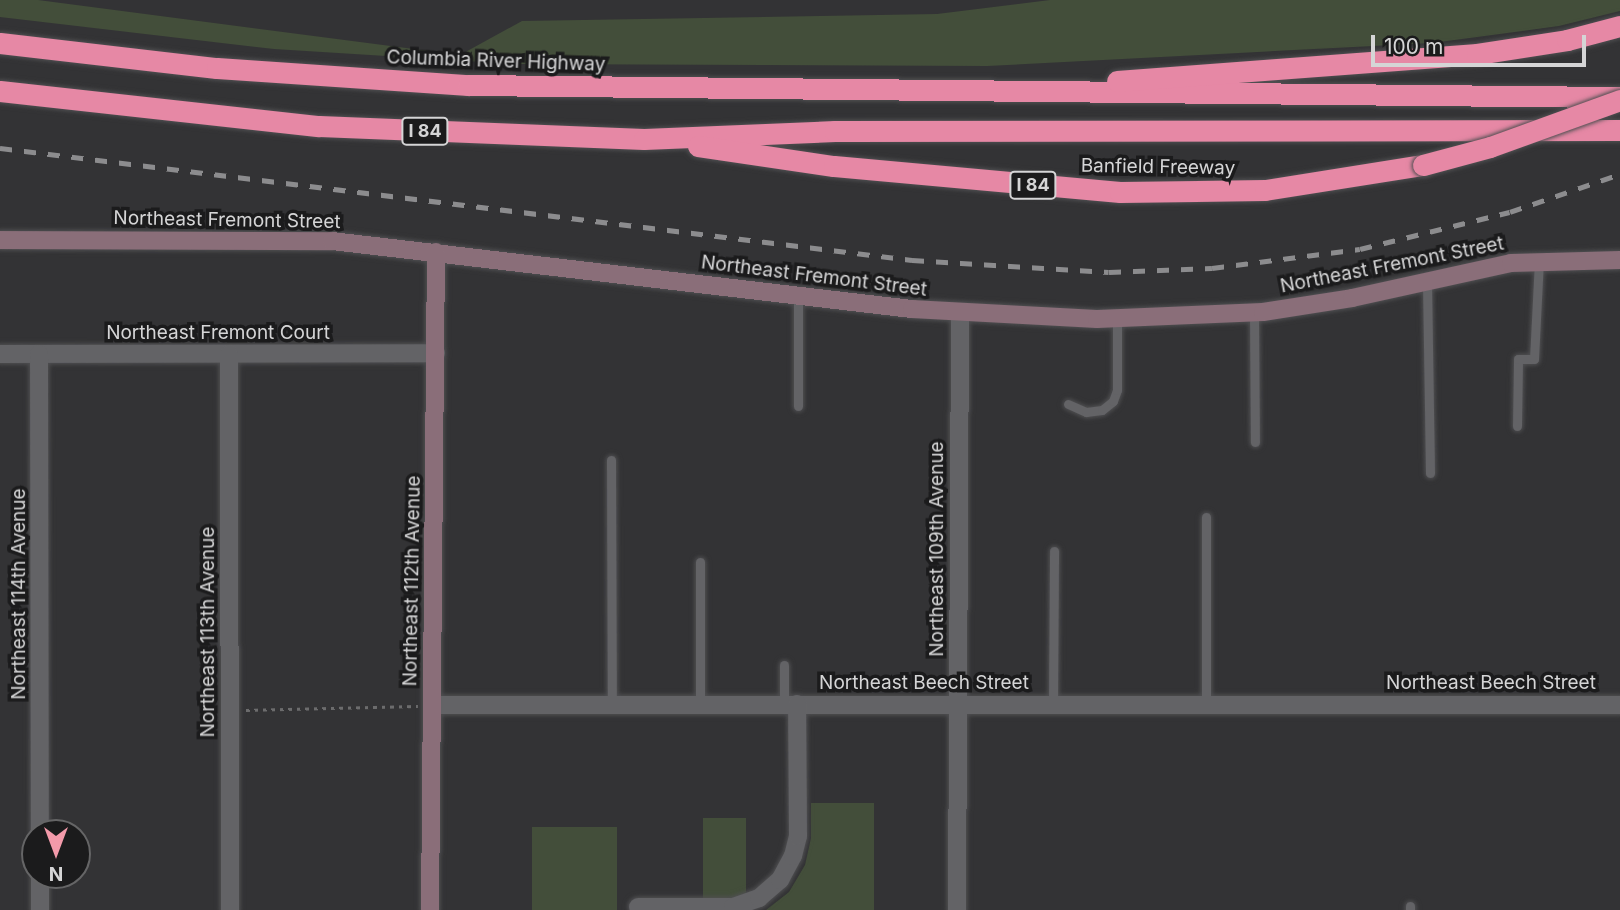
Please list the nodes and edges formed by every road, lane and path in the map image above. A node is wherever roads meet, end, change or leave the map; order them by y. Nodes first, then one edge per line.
1 (1620, 26) edge
2 (0, 43) edge
3 (992, 90) junction
4 (0, 91) edge
5 (1620, 98) edge
6 (1620, 130) edge
7 (644, 138) junction
8 (0, 240) edge
9 (436, 253) junction
10 (1620, 260) edge
11 (1539, 261) junction
12 (1427, 282) junction
13 (798, 295) junction
14 (1254, 312) junction
15 (960, 313) junction
16 (1117, 319) junction
17 (436, 353) junction
18 (0, 354) edge
19 (39, 354) junction
20 (229, 354) junction
21 (1068, 404) dead end
22 (798, 406) dead end
23 (1517, 426) dead end
24 (1255, 442) dead end
25 (611, 460) dead end
26 (1430, 473) dead end
27 (1206, 517) dead end
28 (1054, 551) dead end
29 (700, 562) dead end
30 (784, 665) dead end
31 (957, 703) junction
32 (1054, 703) junction
33 (1206, 703) junction
34 (612, 704) junction
35 (700, 704) junction
36 (790, 704) junction
37 (432, 705) junction
38 (1620, 705) edge
39 (228, 710) junction
40 (40, 819) edge
41 (40, 889) edge
42 (638, 907) dead end
43 (40, 910) edge
44 (230, 910) edge
45 (430, 910) edge
46 (957, 910) edge

1 - 3 highway
2 - 3 highway, Columbia River Highway
3 - 5 highway
4 - 7 highway, I 84
5 - 7 highway, Banfield Freeway / I 84, bridge
6 - 7 highway
8 - 9 main road, Northeast Fremont Street
9 - 13 main road, Northeast Fremont Street
9 - 17 main road, Northeast 112th Avenue
10 - 11 main road, Northeast Fremont Street
11 - 12 main road, Northeast Fremont Street
11 - 23 lane
12 - 14 main road, Northeast Fremont Street
12 - 26 lane
13 - 15 main road, Northeast Fremont Street
13 - 22 lane
14 - 16 main road, Northeast Fremont Street
14 - 24 lane
15 - 16 main road, Northeast Fremont Street
15 - 31 street, Northeast 109th Avenue
16 - 21 lane
17 - 20 street, Northeast Fremont Court
17 - 37 main road, Northeast 112th Avenue
18 - 19 street, Northeast Fremont Court
19 - 20 street, Northeast Fremont Court
19 - 40 street, Northeast 114th Avenue
20 - 39 street, Northeast 113th Avenue
25 - 34 lane
27 - 33 lane
28 - 32 lane
29 - 35 lane
30 - 36 lane
31 - 32 street, Northeast Beech Street
31 - 36 street, Northeast Beech Street
31 - 46 street, Northeast 109th Avenue
32 - 33 street, Northeast Beech Street
33 - 38 street, Northeast Beech Street
34 - 35 street, Northeast Beech Street
34 - 37 street, Northeast Beech Street
35 - 36 street, Northeast Beech Street
36 - 42 street
37 - 39 path
37 - 45 main road, Northeast 112th Avenue
39 - 44 street, Northeast 113th Avenue
41 - 43 street

